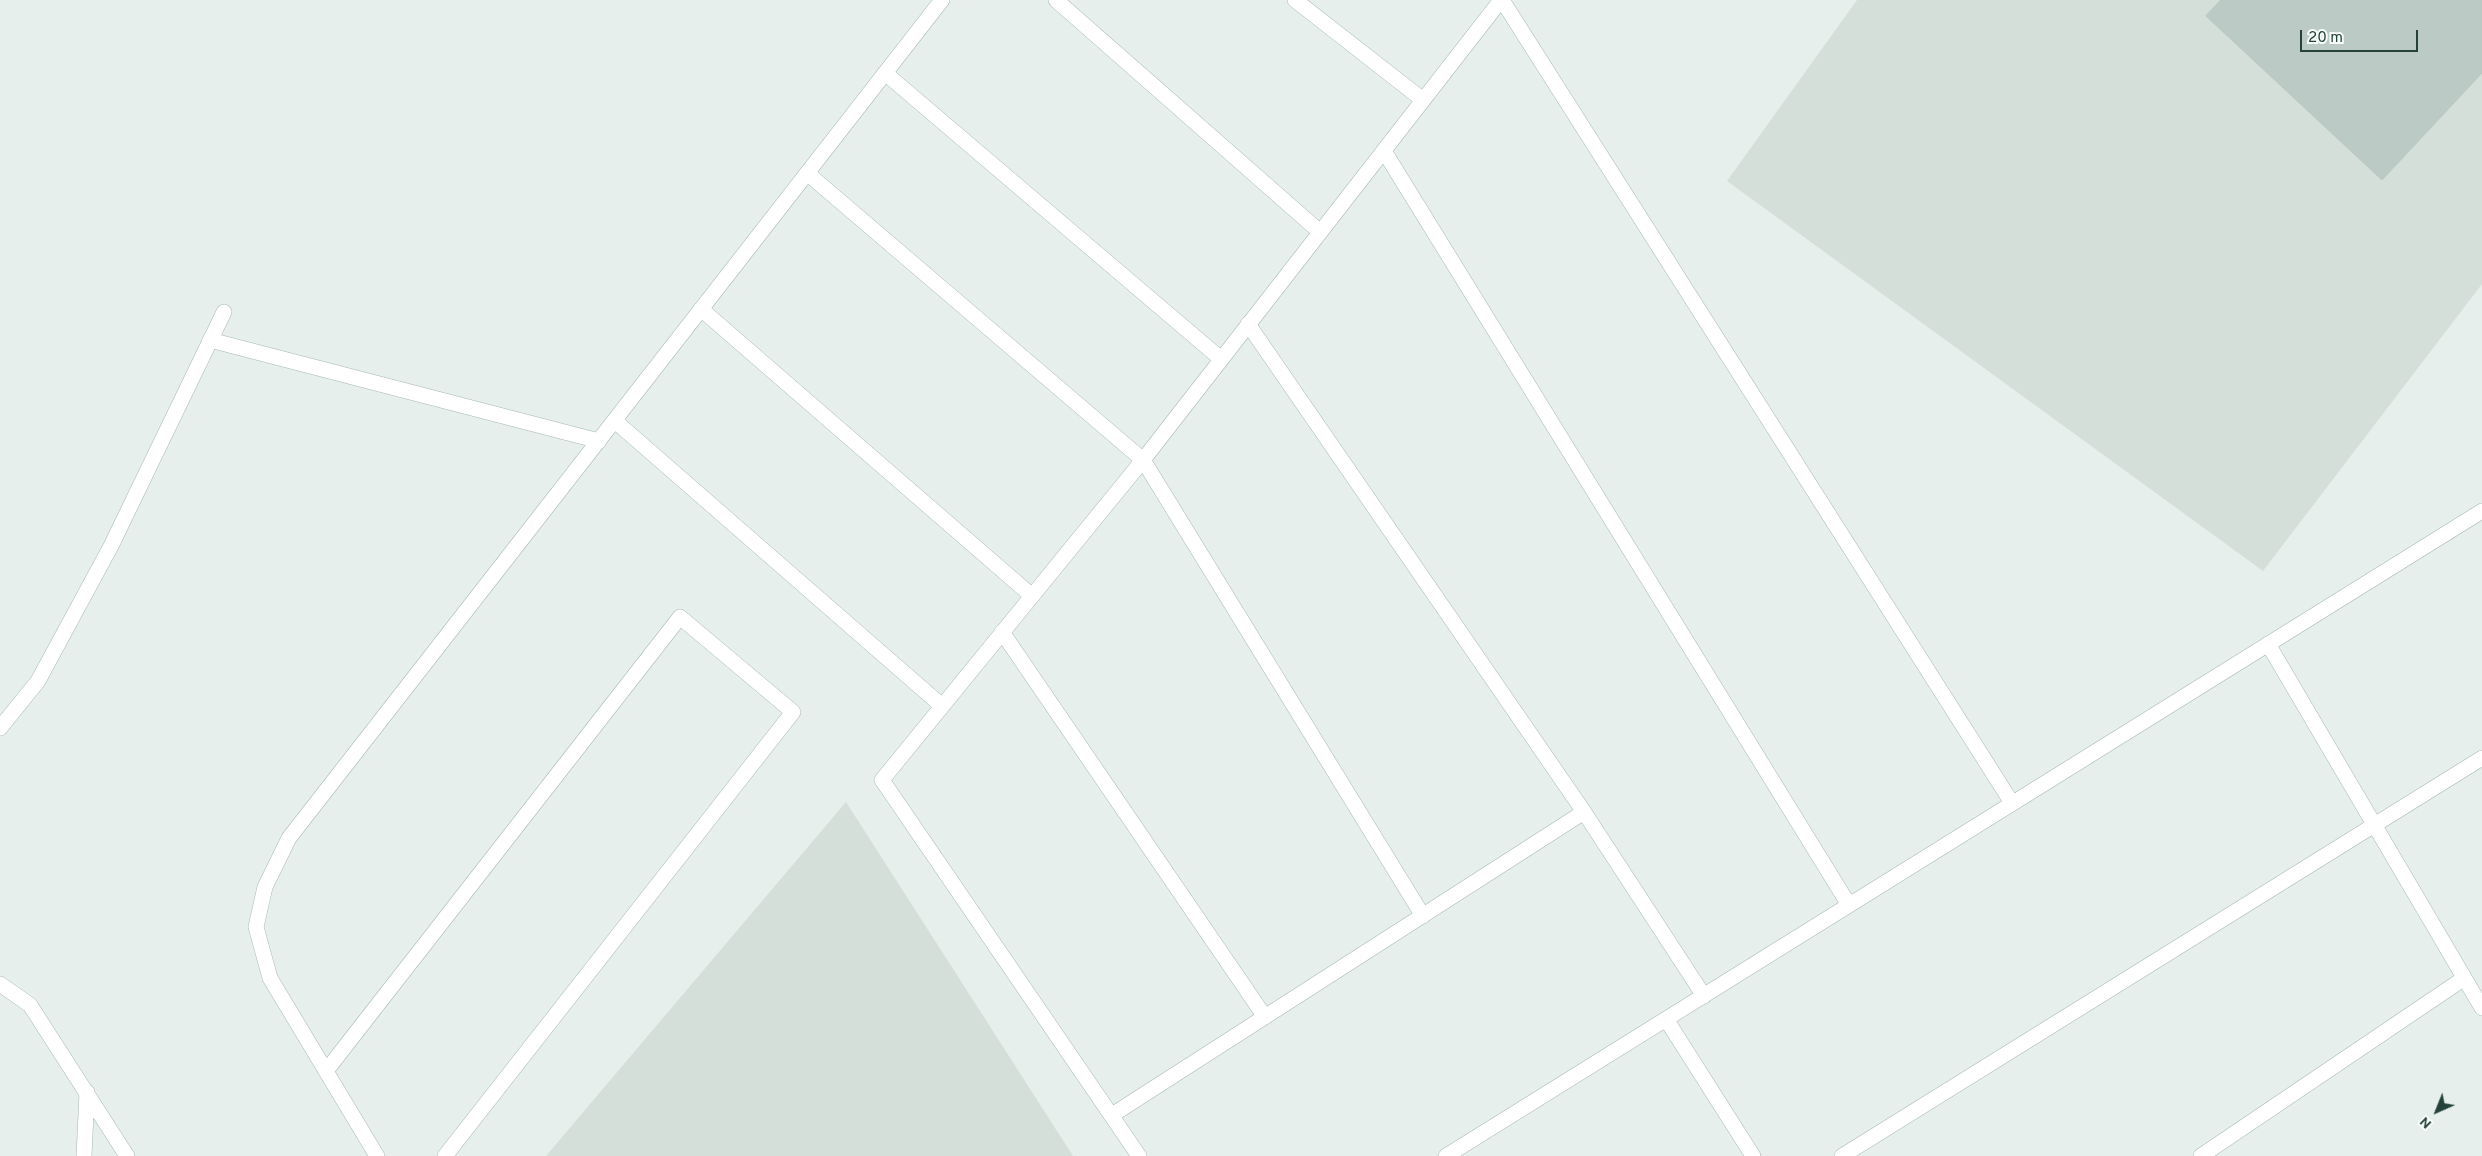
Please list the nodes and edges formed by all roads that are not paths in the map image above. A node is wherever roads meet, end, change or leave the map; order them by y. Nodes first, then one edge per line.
1 (942, 0) edge
2 (1056, 0) edge
3 (1295, 0) edge
4 (1502, 0) edge
5 (885, 73) junction
6 (1423, 100) junction
7 (1384, 151) junction
8 (807, 173) junction
9 (1320, 232) junction
10 (701, 309) junction
11 (224, 312) dead end
12 (1248, 324) junction
13 (210, 340) junction
14 (1221, 359) junction
15 (615, 421) junction
16 (599, 441) junction
17 (1143, 460) junction
18 (2482, 511) edge
19 (1032, 596) junction
20 (1002, 632) junction
21 (2268, 644) junction
22 (942, 706) junction
23 (0, 728) edge
24 (2482, 758) edge
25 (2012, 803) junction
26 (1584, 812) junction
27 (2373, 826) junction
28 (1849, 906) junction
29 (1423, 916) junction
30 (2463, 979) junction
31 (0, 984) edge
32 (1704, 996) junction
33 (2482, 1008) edge
34 (1264, 1018) junction
35 (1666, 1019) junction
36 (326, 1072) junction
37 (87, 1092) junction
38 (1112, 1115) junction
39 (84, 1156) edge
40 (127, 1156) edge
41 (377, 1156) edge
42 (445, 1156) edge
43 (1140, 1156) edge
44 (1446, 1156) edge
45 (1753, 1156) edge
46 (1842, 1156) edge
47 (2201, 1156) edge

1 - 5 street
2 - 9 street
3 - 6 street
4 - 6 street
4 - 25 street
5 - 8 street
5 - 14 street
6 - 7 street
7 - 9 street
7 - 28 street
8 - 10 street
8 - 17 street
9 - 12 street
10 - 15 street
10 - 19 street
11 - 13 street
12 - 14 street
12 - 26 street
13 - 16 street
13 - 23 street
14 - 17 street
15 - 16 street
15 - 22 street
16 - 36 street
17 - 19 street
17 - 29 street
18 - 21 street
19 - 20 street
20 - 22 street
20 - 34 street
21 - 25 street
21 - 27 street
22 - 38 street
24 - 27 street
25 - 28 street
26 - 29 street
26 - 32 street
27 - 30 street
27 - 46 street
28 - 32 street
29 - 34 street
30 - 33 street
30 - 47 street
31 - 37 street
32 - 35 street
34 - 38 street
35 - 44 street
35 - 45 street
36 - 41 street
36 - 42 street
37 - 39 street
37 - 40 street
38 - 43 street

